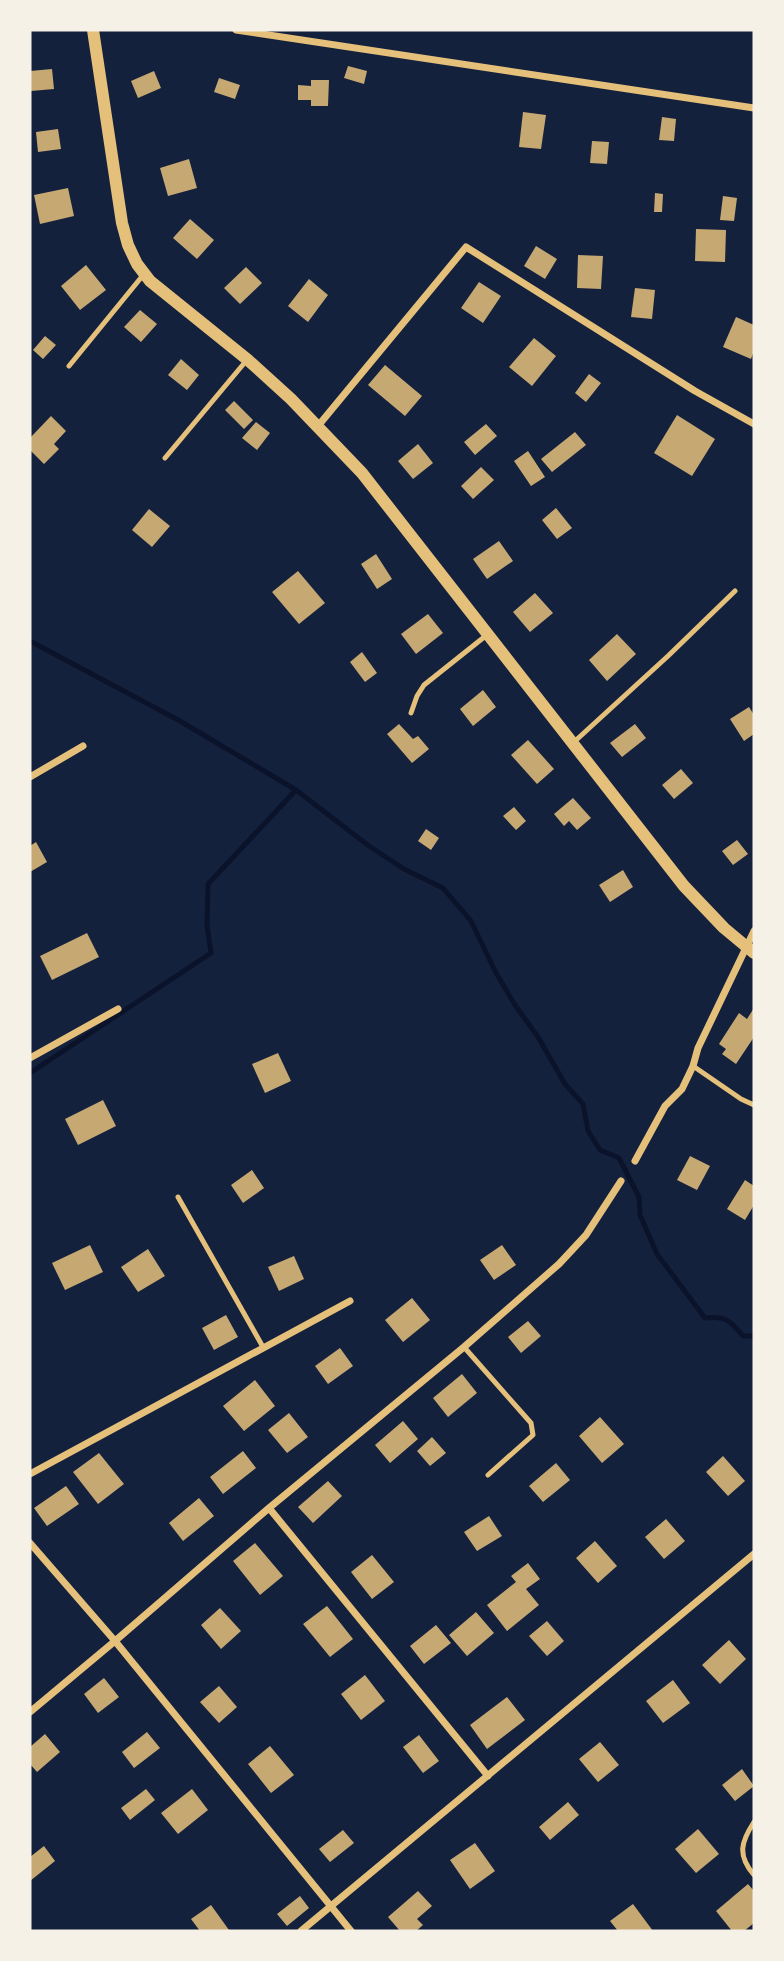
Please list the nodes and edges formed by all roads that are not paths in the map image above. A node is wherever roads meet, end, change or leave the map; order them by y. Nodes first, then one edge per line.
1 (93, 30) edge
2 (236, 30) edge
3 (754, 108) edge
4 (144, 274) junction
5 (248, 360) junction
6 (69, 366) dead end
7 (754, 424) edge
8 (318, 426) junction
9 (165, 458) dead end
10 (735, 591) dead end
11 (488, 634) junction
12 (411, 713) dead end
13 (572, 744) junction
14 (83, 746) dead end
15 (30, 777) edge
16 (754, 931) edge
17 (750, 950) edge
18 (117, 1009) dead end
19 (30, 1058) edge
20 (693, 1066) junction
21 (754, 1105) edge
22 (635, 1161) dead end
23 (621, 1181) dead end
24 (178, 1197) dead end
25 (350, 1301) dead end
26 (263, 1347) junction
27 (464, 1347) junction
28 (30, 1474) edge
29 (488, 1475) dead end
30 (269, 1508) junction
31 (30, 1543) edge
32 (754, 1553) edge
33 (115, 1641) junction
34 (30, 1712) edge
35 (488, 1776) junction
36 (754, 1822) edge
37 (754, 1875) edge
38 (330, 1907) junction
39 (301, 1931) edge
40 (351, 1931) edge

1 - 4 street
2 - 3 street
4 - 5 street
4 - 6 lane
5 - 8 street
5 - 9 lane
7 - 8 street
8 - 11 street
10 - 13 lane
11 - 12 lane
11 - 13 street
13 - 17 street
14 - 15 street
16 - 17 street
17 - 20 street
18 - 19 street
20 - 21 lane
20 - 22 street
23 - 27 street
24 - 26 lane
25 - 26 street
26 - 28 street
27 - 29 lane
27 - 30 street
30 - 33 street
30 - 35 street
31 - 33 street
32 - 35 street
33 - 34 street
33 - 38 street
35 - 38 street
36 - 37 lane
38 - 39 street
38 - 40 street

